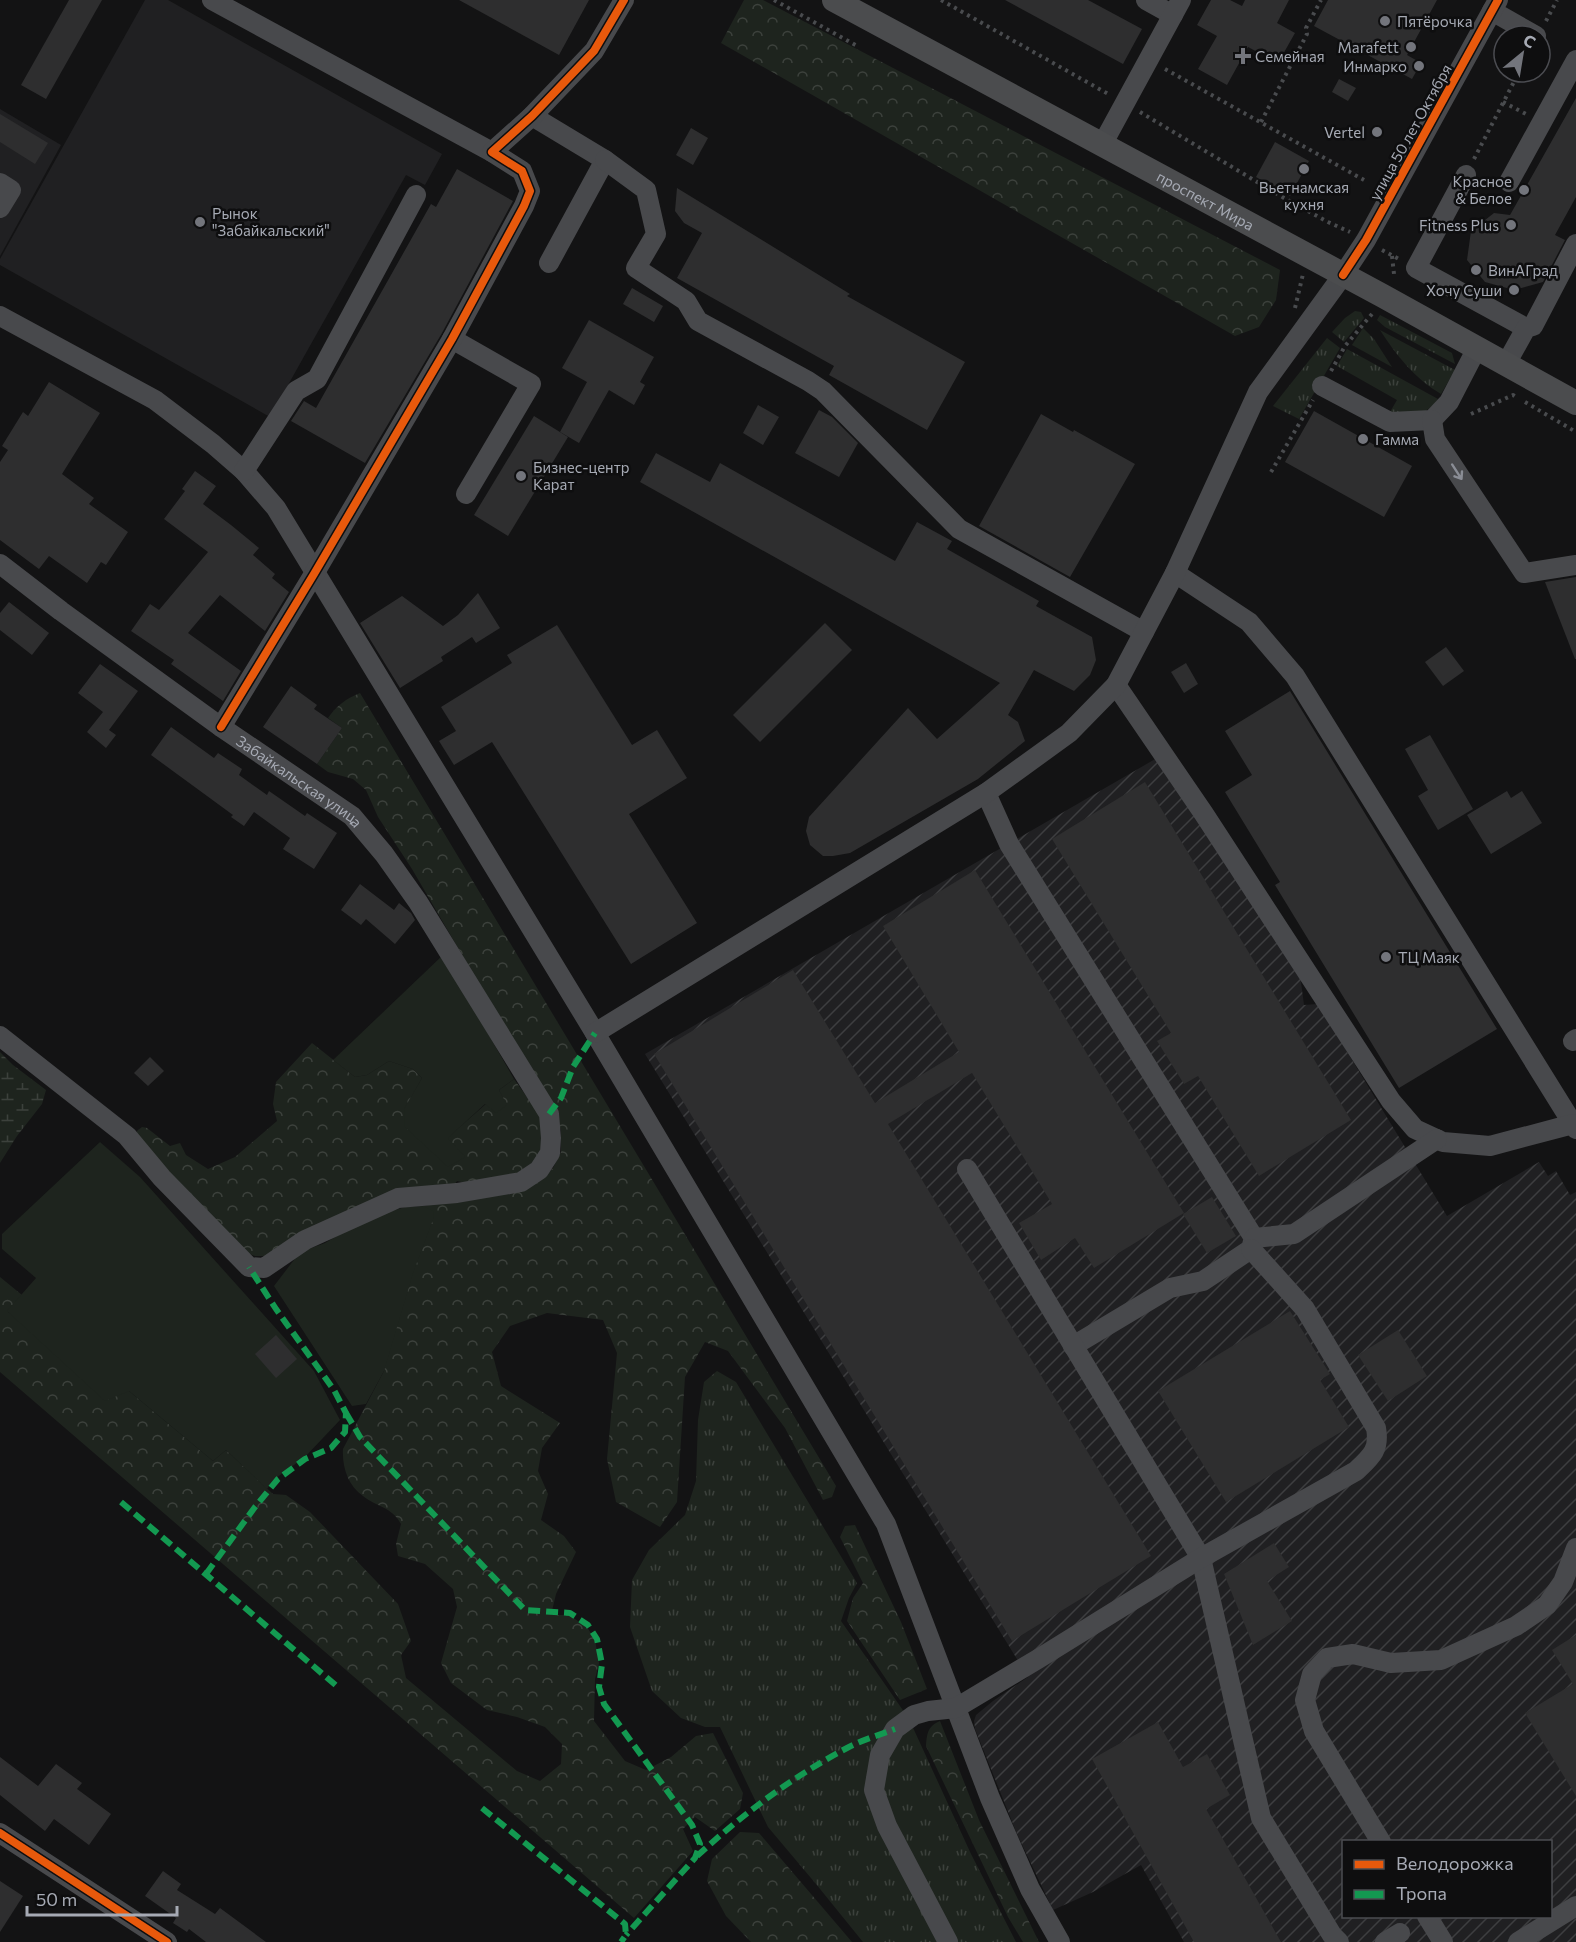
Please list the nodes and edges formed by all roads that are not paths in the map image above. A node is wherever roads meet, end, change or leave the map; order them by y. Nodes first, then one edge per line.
1 (212, 0) edge
2 (624, 0) edge
3 (834, 0) edge
4 (1146, 0) edge
5 (1495, 6) edge
6 (1177, 7) edge
7 (1520, 24) edge
8 (1576, 60) edge
9 (532, 116) junction
10 (1102, 145) junction
11 (492, 152) junction
12 (605, 160) junction
13 (1466, 176) road end
14 (1509, 182) dead end
15 (0, 183) edge
16 (416, 195) dead end
17 (0, 208) edge
18 (1575, 247) edge
19 (549, 263) dead end
20 (1343, 275) junction
21 (0, 315) edge
22 (1526, 328) junction
23 (452, 339) junction
24 (1477, 348) junction
25 (1506, 364) junction
26 (1322, 386) dead end
27 (1576, 403) edge
28 (1432, 420) junction
29 (244, 471) junction
30 (466, 494) dead end
31 (0, 564) edge
32 (1576, 565) edge
33 (1175, 573) junction
34 (314, 574) junction
35 (1144, 632) junction
36 (1116, 685) junction
37 (221, 727) junction
38 (986, 793) junction
39 (595, 1033) junction
40 (0, 1036) edge
41 (1574, 1126) edge
42 (1437, 1139) junction
43 (967, 1169) dead end
44 (1253, 1244) junction
45 (1073, 1346) junction
46 (1576, 1548) edge
47 (1201, 1558) junction
48 (956, 1708) junction
49 (0, 1833) edge
50 (1380, 1840) edge
51 (1576, 1906) edge
52 (1428, 1918) edge
53 (167, 1942) edge
54 (948, 1942) edge
55 (1060, 1942) edge
56 (1339, 1942) edge
57 (1443, 1942) edge
58 (1518, 1942) edge

1 - 11 street
2 - 9 street
3 - 10 main road, проспект Мира
4 - 6 street
5 - 7 street
5 - 20 street, улица 50 лет Октября
6 - 10 street
8 - 14 street
9 - 11 street
9 - 12 street
10 - 20 main road, проспект Мира
11 - 23 street
12 - 19 street
12 - 35 street
13 - 22 street
15 - 17 street
16 - 29 street
18 - 22 street
20 - 24 main road, проспект Мира
20 - 33 street, улица 50 лет Октября
21 - 29 street
22 - 25 street
23 - 30 street
23 - 34 street
24 - 25 main road, проспект Мира
24 - 28 street
25 - 27 main road, проспект Мира
26 - 28 street
28 -> 32 street
29 - 34 street
31 - 37 street, Забайкальская улица
33 - 35 street, улица 50 лет Октября
33 - 41 street
34 - 37 street
34 - 39 street
35 - 36 street, улица 50 лет Октября
36 - 38 street, улица 50 лет Октября
36 - 42 street
37 - 40 street, Забайкальская улица
38 - 39 street, улица 50 лет Октября
38 - 44 street
39 - 48 street
41 - 42 street
42 - 44 street
43 - 45 street
44 - 45 street
44 - 47 street
45 - 47 street
46 - 50 street
47 - 48 street
47 - 56 street
48 - 54 street
48 - 55 street
49 - 53 street
51 - 58 street
52 - 57 street

